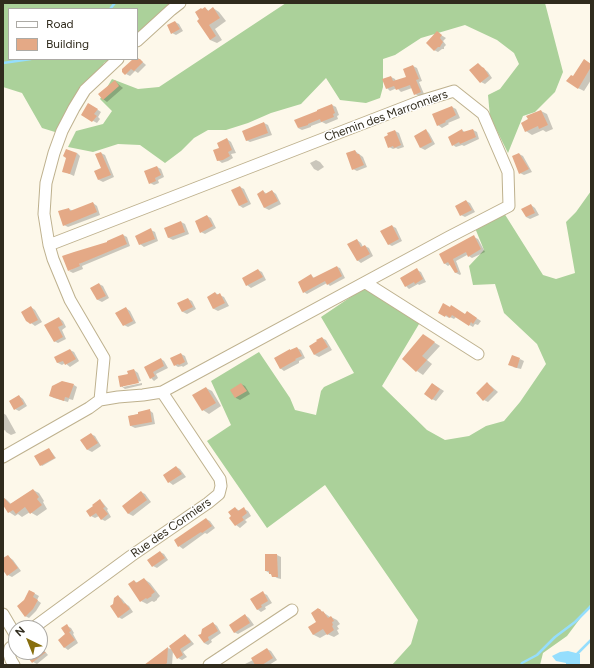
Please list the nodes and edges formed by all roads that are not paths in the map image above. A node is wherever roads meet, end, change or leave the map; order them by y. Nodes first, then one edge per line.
1 (180, 3) edge
2 (138, 40) edge
3 (117, 60) edge
4 (49, 245) junction
5 (366, 283) junction
6 (478, 354) dead end
7 (162, 392) junction
8 (100, 400) junction
9 (3, 458) edge
10 (292, 610) dead end
11 (45, 620) edge
12 (209, 665) edge

1 - 2 street
3 - 4 street
4 - 5 street, Chemin des Marronniers
4 - 8 street
5 - 6 street
5 - 7 street, Chemin des Marronniers
7 - 8 street
7 - 11 street, Rue des Cormiers
8 - 9 street
10 - 12 street

